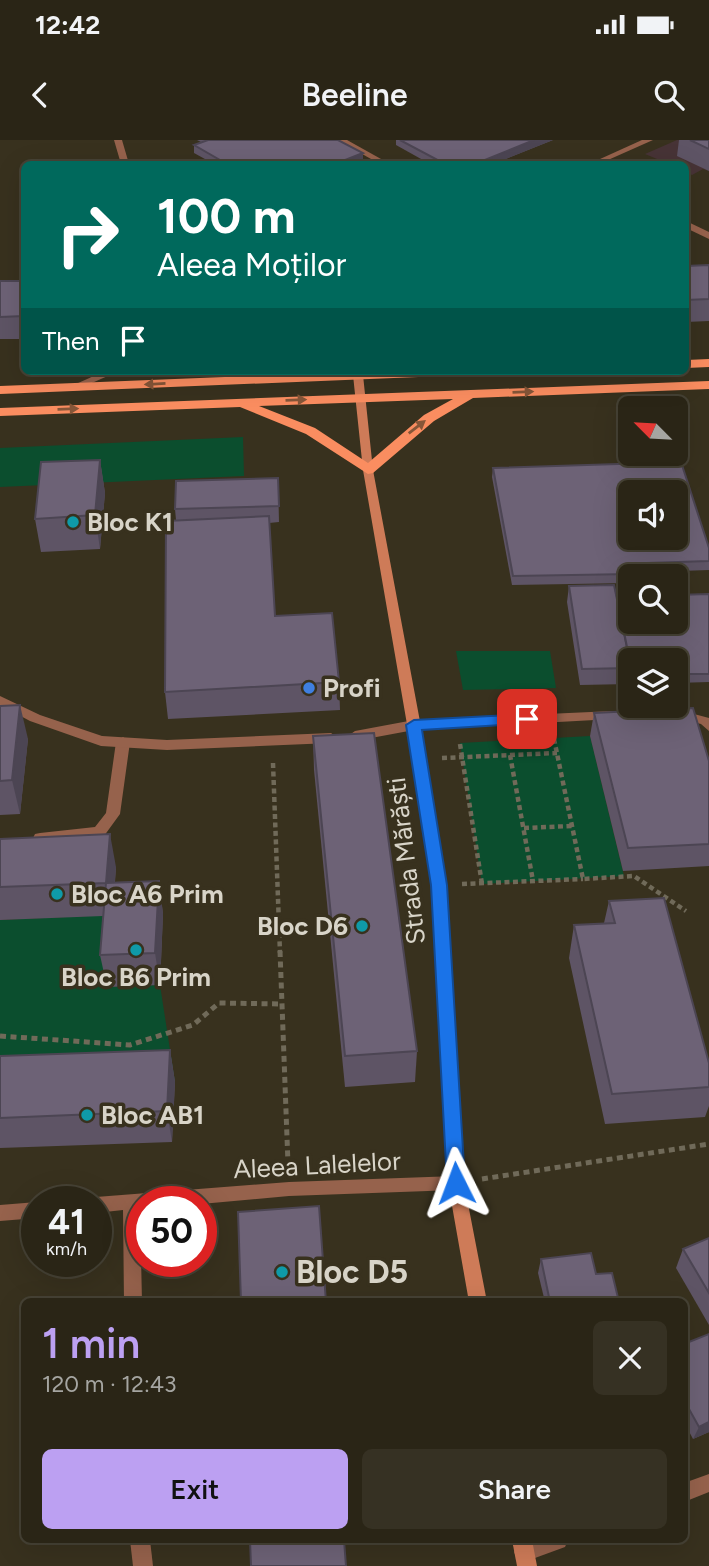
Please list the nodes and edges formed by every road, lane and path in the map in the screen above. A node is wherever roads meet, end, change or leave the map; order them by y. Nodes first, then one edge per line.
1 (118, 140) edge
2 (341, 140) edge
3 (649, 140) edge
4 (124, 161) edge
5 (380, 161) edge
6 (600, 161) edge
7 (689, 226) edge
8 (709, 236) edge
9 (709, 363) edge
10 (689, 364) edge
11 (104, 375) edge
12 (320, 375) edge
13 (358, 375) edge
14 (709, 385) edge
15 (72, 388) junction
16 (0, 390) edge
17 (472, 393) junction
18 (361, 398) junction
19 (236, 402) junction
20 (0, 412) edge
21 (368, 470) junction
22 (0, 700) edge
23 (618, 715) edge
24 (688, 717) edge
25 (551, 718) junction
26 (456, 722) junction
27 (414, 725) junction
28 (709, 726) edge
29 (123, 742) junction
30 (272, 742) junction
31 (557, 753) junction
32 (510, 755) junction
33 (462, 758) junction
34 (420, 759) junction
35 (572, 826) junction
36 (524, 828) junction
37 (25, 840) edge
38 (583, 879) junction
39 (533, 882) junction
40 (482, 884) junction
41 (439, 885) junction
42 (686, 911) dead end
43 (282, 1004) junction
44 (0, 1036) edge
45 (709, 1144) edge
46 (456, 1183) junction
47 (289, 1189) junction
48 (217, 1195) edge
49 (21, 1211) edge
50 (0, 1213) edge
51 (132, 1277) edge
52 (133, 1298) edge
53 (477, 1298) edge
54 (709, 1483) edge
55 (688, 1491) edge
56 (140, 1543) edge
57 (550, 1543) edge
58 (524, 1553) edge
59 (143, 1566) edge

1 - 4 street
2 - 5 street
3 - 6 street
7 - 8 street
9 - 10 main road
11 - 15 street
12 -> 15 main road
13 - 18 main road, Strada Mărăști
17 -> 14 main road
15 - 16 main road
17 - 18 main road
21 -> 17 main road
19 -> 18 main road
18 - 21 main road, Strada Mărăști
20 -> 19 main road
19 - 21 main road
21 - 27 main road, Strada Mărăști
22 - 29 street
23 - 25 street
24 - 28 street
25 - 26 street
25 - 31 path
26 - 27 street
26 - 33 path
27 - 30 street
27 - 34 main road, Strada Mărăști
29 - 30 street
29 - 37 street
30 - 43 path
31 - 32 path
31 - 35 path
32 - 33 path
32 - 36 path
33 - 34 path
33 - 40 path
34 - 41 main road, Strada Mărăști
35 - 36 path
35 - 38 path
36 - 39 path
38 - 39 path
38 - 42 path
39 - 40 path
40 - 41 path
41 - 46 main road, Strada Mărăști
43 - 44 path
43 - 47 path
45 - 46 path
46 - 47 street, Aleea Lalelelor
46 - 53 main road, Strada Mărăști
47 - 48 street, Aleea Lalelelor
49 - 50 street
51 - 52 street
54 - 55 street
56 - 59 street
57 - 58 street

